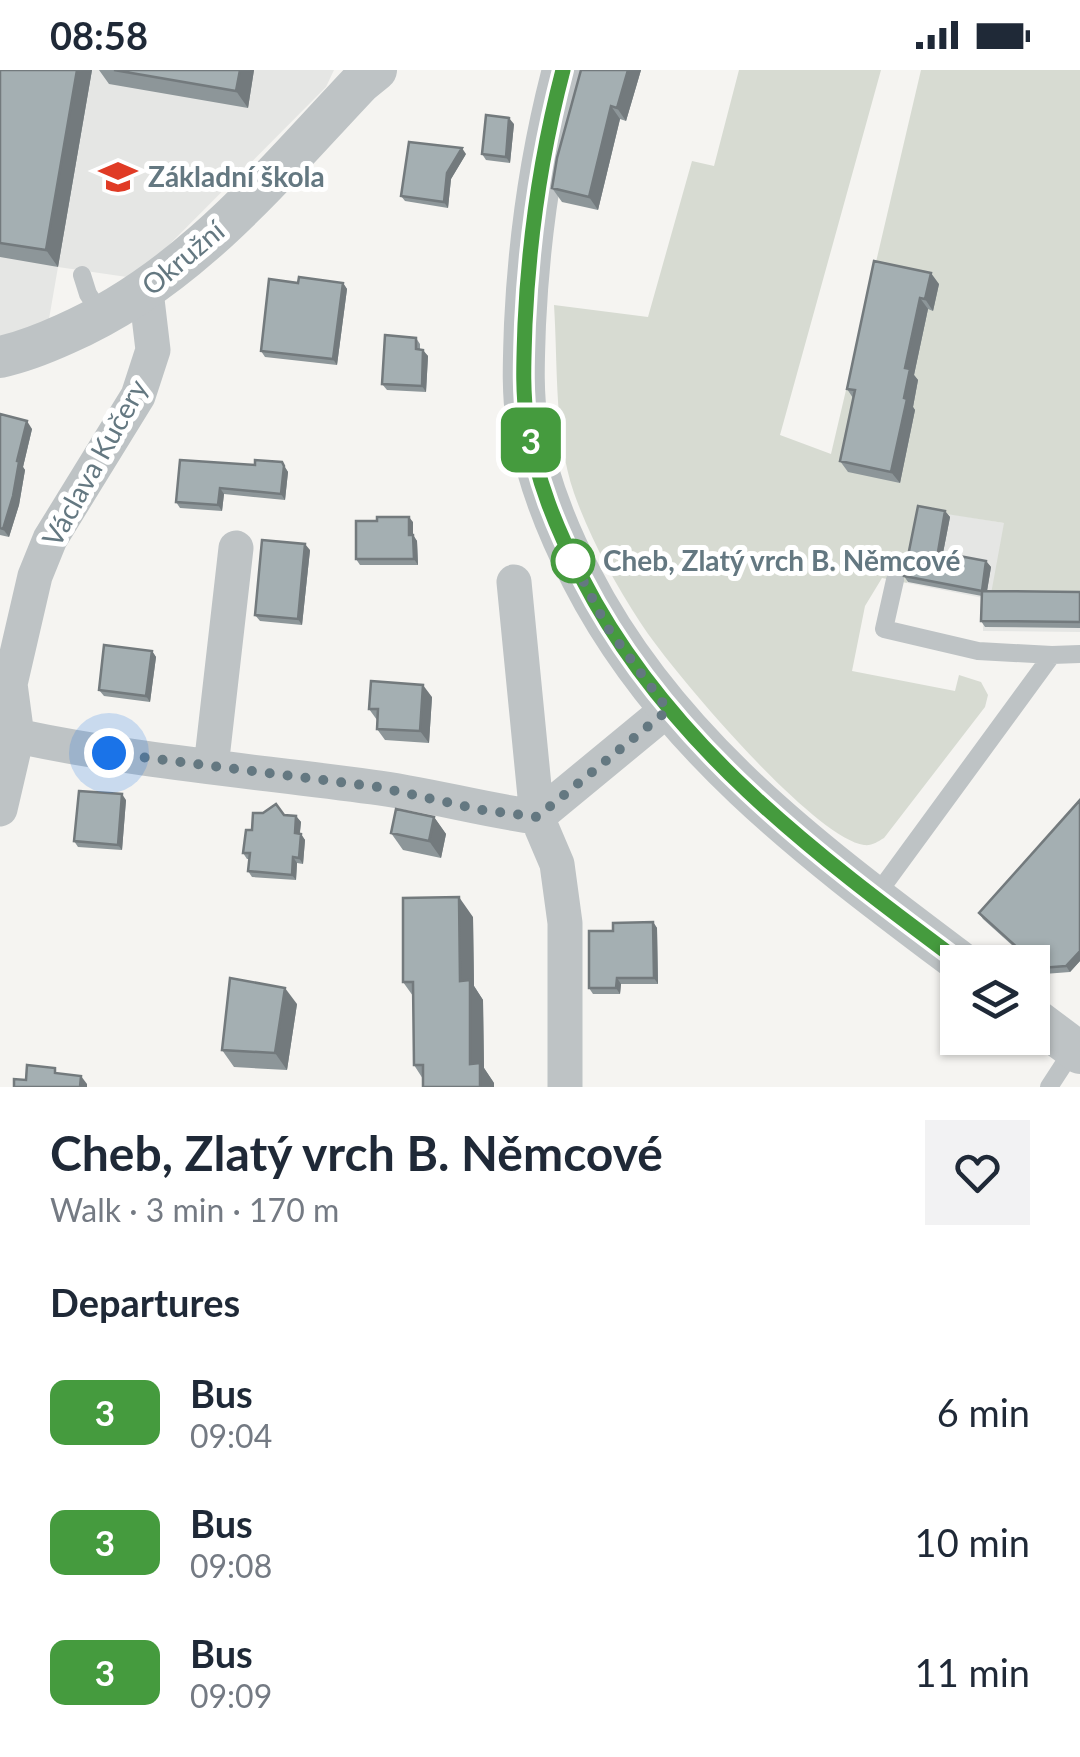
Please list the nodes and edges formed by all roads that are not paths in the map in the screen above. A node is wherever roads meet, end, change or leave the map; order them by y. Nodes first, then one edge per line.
1 (376, 70) edge
2 (562, 70) edge
3 (82, 275) dead end
4 (146, 291) junction
5 (104, 317) junction
6 (0, 356) edge
7 (236, 548) dead end
8 (895, 580) dead end
9 (514, 582) dead end
10 (1080, 654) edge
11 (1052, 655) junction
12 (668, 710) junction
13 (18, 736) junction
14 (211, 767) junction
15 (0, 809) edge
16 (537, 817) junction
17 (874, 898) junction
18 (940, 947) edge
19 (1050, 1029) edge
20 (1078, 1047) edge
21 (565, 1087) edge
22 (1049, 1087) edge

1 - 4 street, Okružní
2 - 12 street
3 - 5 lane
4 - 5 street, Okružní
4 - 13 street, Václava Kučery
5 - 6 street, Okružní
7 - 14 street
8 - 11 lane
9 - 16 street
10 - 11 lane
11 - 17 lane
12 - 16 street
12 - 17 street
13 - 14 street
13 - 15 street, Václava Kučery
14 - 16 street
16 - 21 street
17 - 18 street
19 - 20 street
20 - 22 lane

